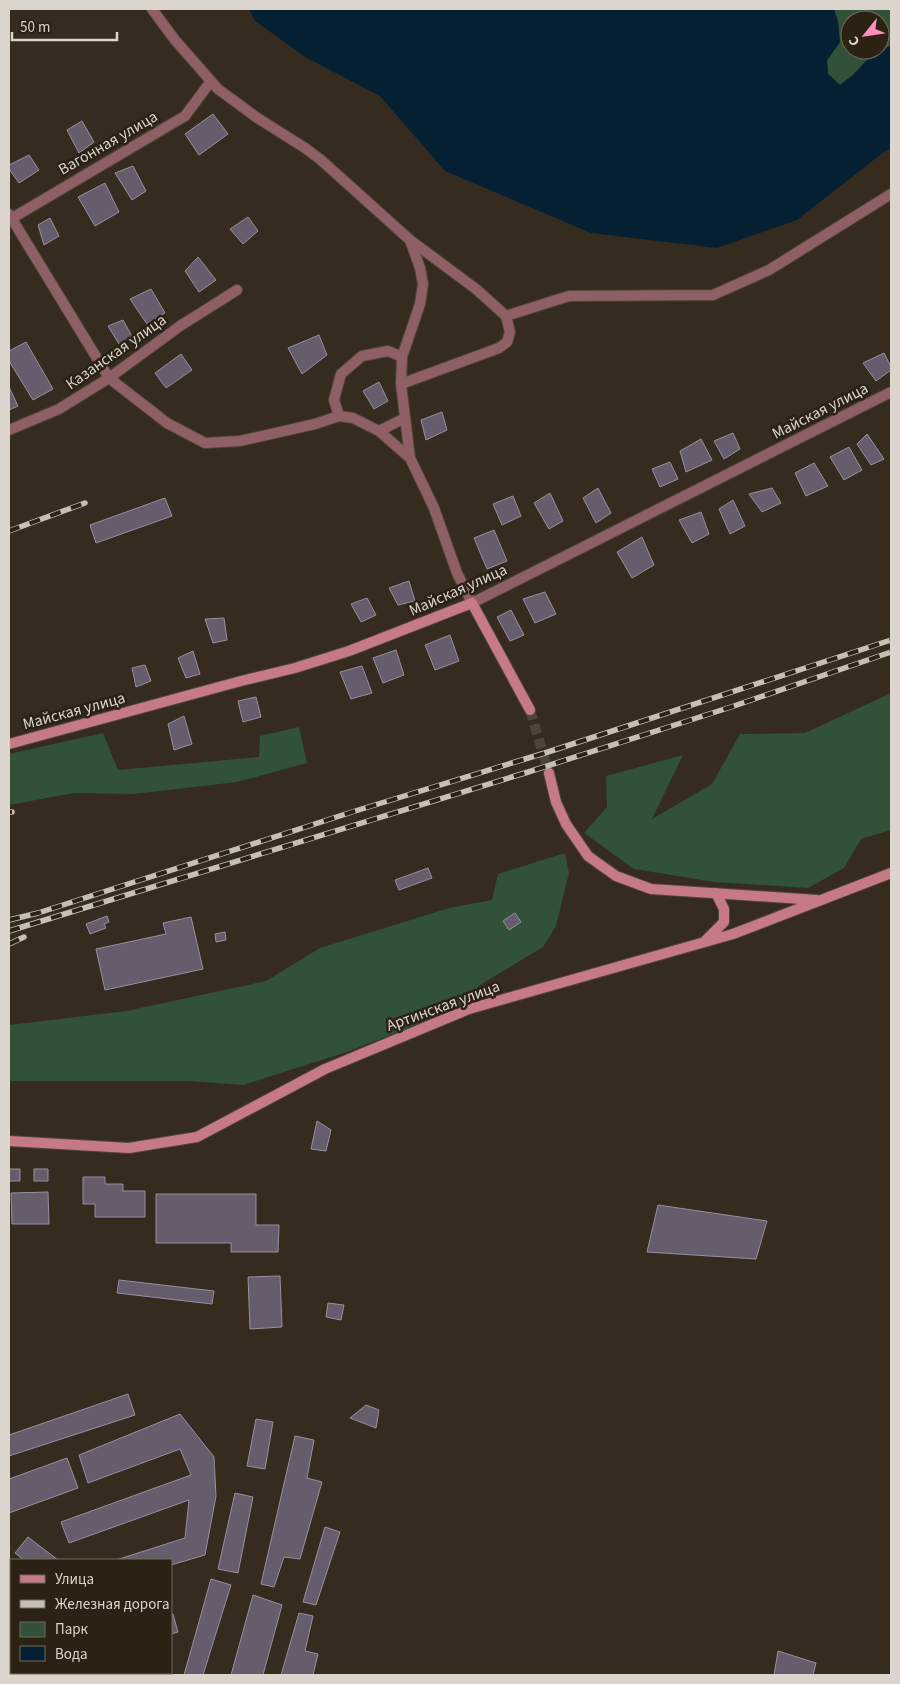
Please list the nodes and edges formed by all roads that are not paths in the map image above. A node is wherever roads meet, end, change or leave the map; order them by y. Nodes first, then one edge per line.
1 (152, 9) edge
2 (211, 81) junction
3 (891, 194) edge
4 (10, 217) edge
5 (410, 240) junction
6 (237, 290) dead end
7 (506, 316) junction
8 (402, 357) junction
9 (109, 378) junction
10 (401, 384) junction
11 (891, 392) edge
12 (340, 416) junction
13 (405, 418) junction
14 (9, 430) edge
15 (379, 431) junction
16 (410, 458) junction
17 (472, 603) junction
18 (530, 710) tunnel mouth
19 (9, 744) edge
20 (549, 772) tunnel mouth
21 (891, 873) edge
22 (716, 893) junction
23 (821, 900) junction
24 (704, 942) junction
25 (9, 1141) edge

1 - 2 street
2 - 4 street, Вагонная улица
2 - 5 street
3 - 7 street
4 - 9 street
5 - 7 street
5 - 8 street
6 - 9 street, Казанская улица
7 - 10 street
8 - 10 street
8 - 12 street
9 - 12 street
9 - 14 street, Казанская улица
10 - 13 street
11 - 17 street, Майская улица
12 - 15 street
13 - 15 street
13 - 16 street
15 - 16 street
16 - 17 street
17 - 18 street
17 - 19 street, Майская улица
20 - 22 street
21 - 23 street, Артинская улица
22 - 23 street
22 - 24 street
23 - 24 street, Артинская улица
24 - 25 street, Артинская улица

